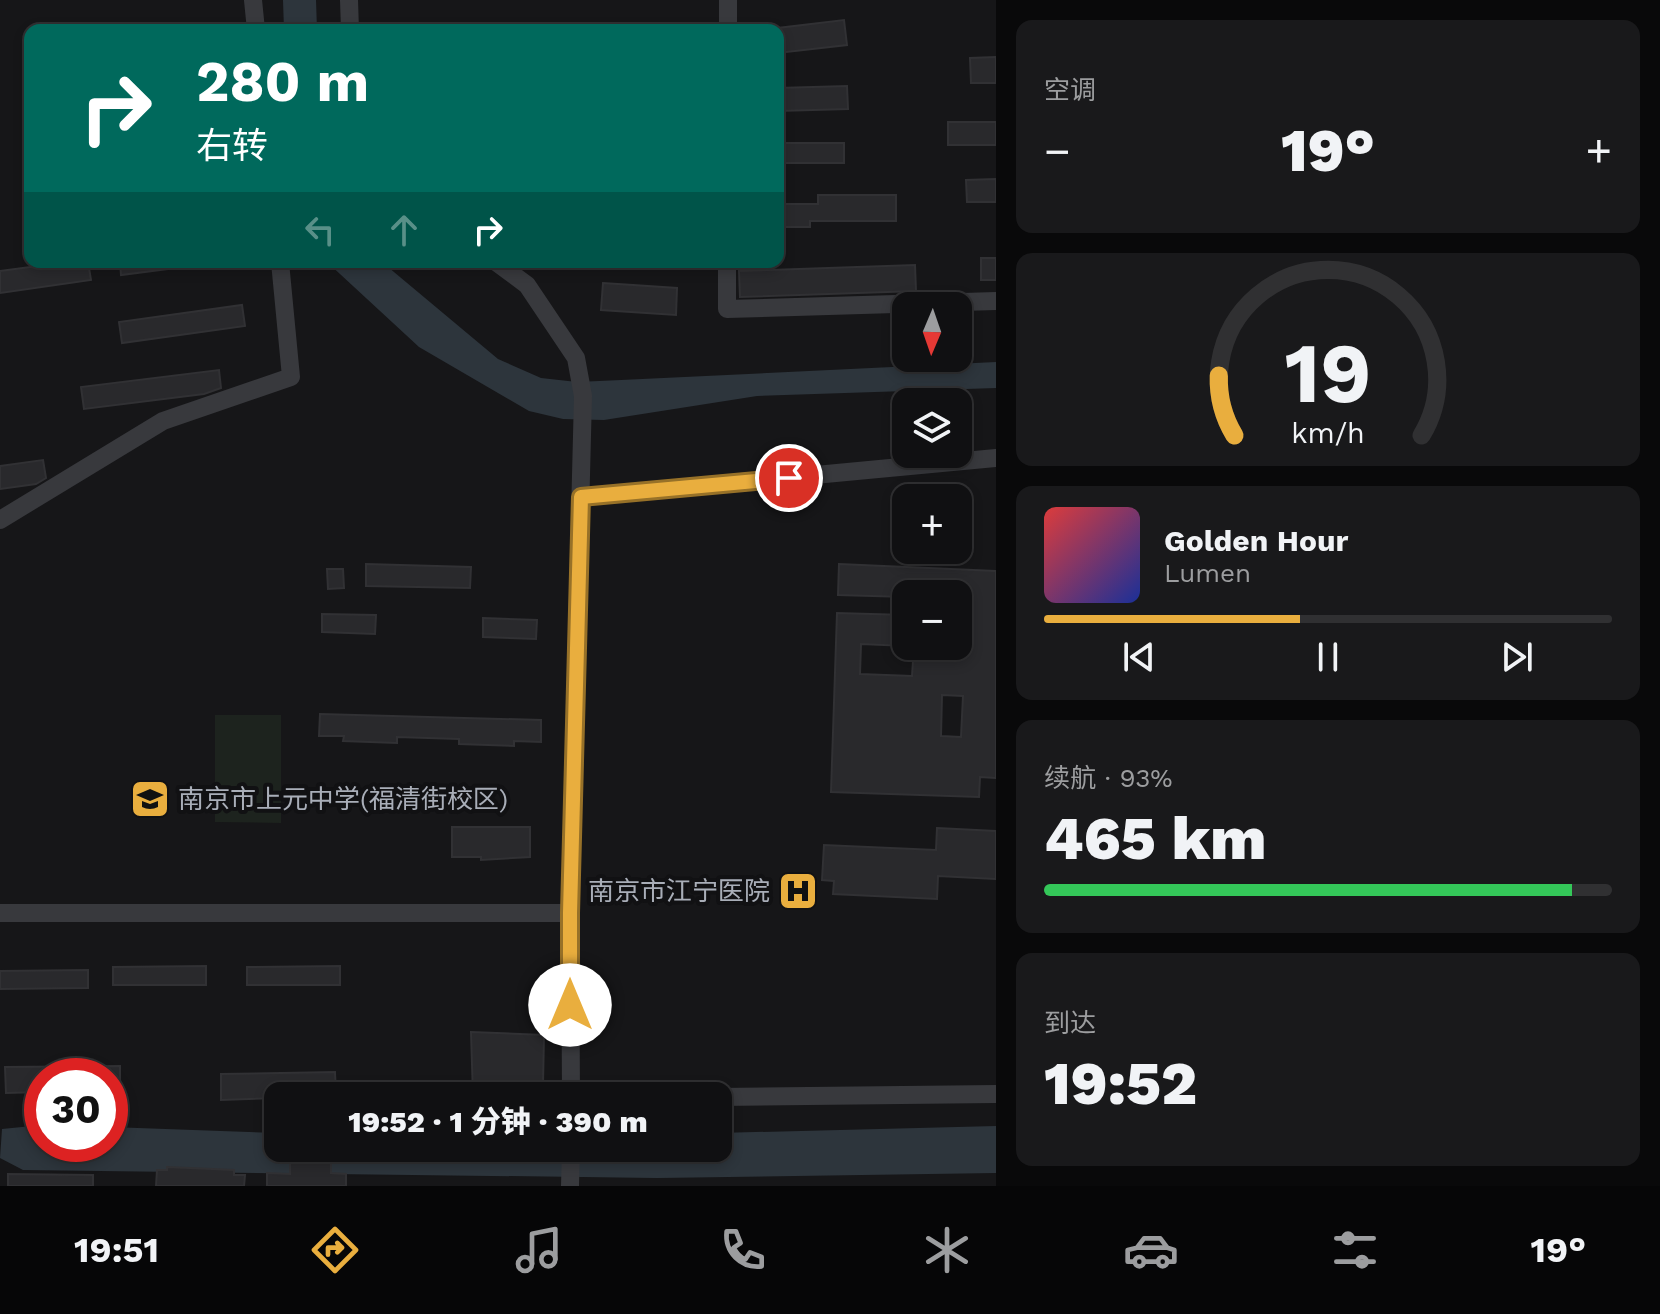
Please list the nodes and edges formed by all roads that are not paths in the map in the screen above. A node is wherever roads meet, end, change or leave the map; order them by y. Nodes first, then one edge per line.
1 (253, 0) edge
2 (349, 0) edge
3 (728, 0) edge
4 (255, 24) edge
5 (350, 24) edge
6 (728, 24) edge
7 (281, 268) edge
8 (504, 268) edge
9 (727, 268) edge
10 (996, 301) edge
11 (996, 458) edge
12 (581, 497) junction
13 (0, 520) edge
14 (0, 913) edge
15 (570, 913) junction
16 (571, 1082) edge
17 (996, 1094) edge
18 (732, 1097) edge
19 (571, 1162) edge
20 (570, 1186) edge

1 - 4 street
2 - 5 street
3 - 6 street
7 - 13 street
8 - 12 street
9 - 10 street
11 - 12 street
12 - 15 street
14 - 15 street
15 - 16 street
17 - 18 street
19 - 20 street

